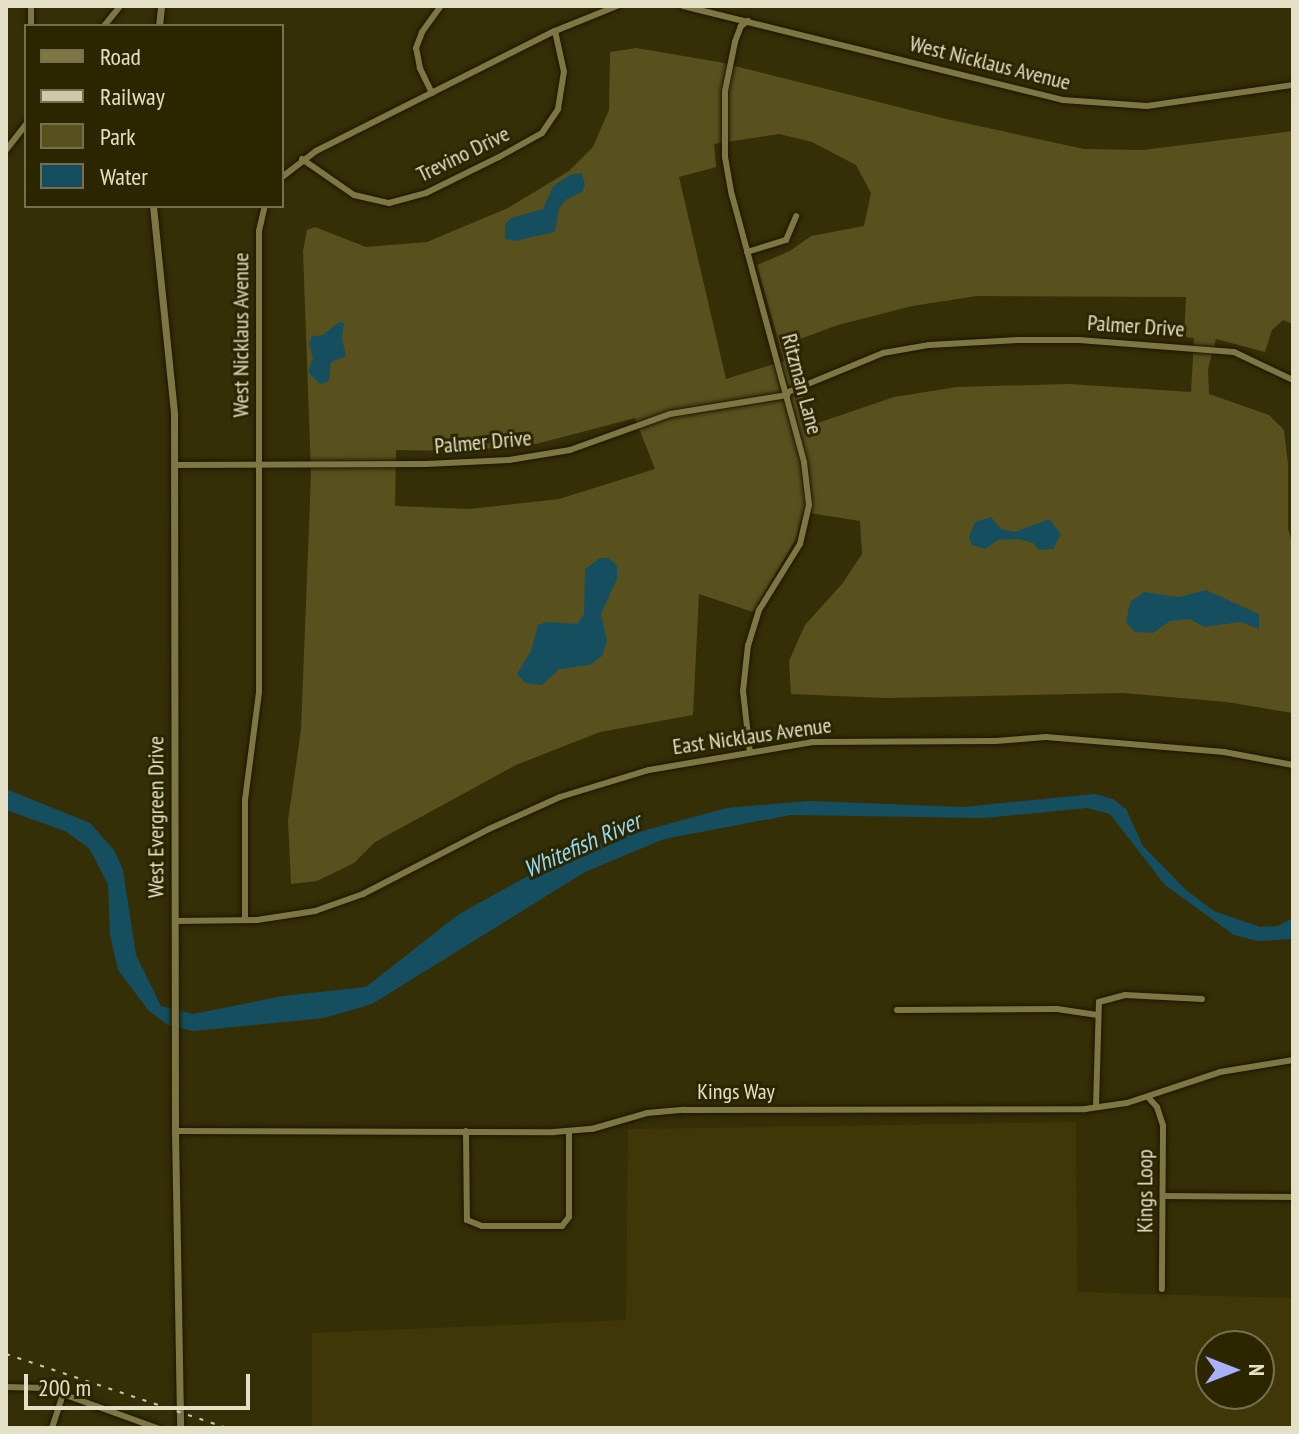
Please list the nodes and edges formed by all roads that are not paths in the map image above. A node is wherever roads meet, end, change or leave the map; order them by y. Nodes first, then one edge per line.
1 (120, 6) edge
2 (441, 6) edge
3 (617, 6) edge
4 (683, 6) edge
5 (748, 21) junction
6 (106, 24) edge
7 (555, 31) junction
8 (1293, 85) edge
9 (432, 93) junction
10 (24, 127) edge
11 (6, 150) edge
12 (302, 159) junction
13 (284, 175) edge
14 (153, 208) edge
15 (265, 208) edge
16 (796, 216) dead end
17 (747, 252) junction
18 (1293, 380) edge
19 (786, 394) junction
20 (174, 465) junction
21 (260, 465) junction
22 (750, 753) junction
23 (1293, 765) edge
24 (245, 920) junction
25 (175, 921) junction
26 (1202, 999) dead end
27 (897, 1010) dead end
28 (1098, 1015) junction
29 (1293, 1060) edge
30 (1148, 1097) junction
31 (1096, 1107) junction
32 (175, 1131) junction
33 (466, 1131) junction
34 (569, 1131) junction
35 (1165, 1196) junction
36 (1293, 1197) edge
37 (1162, 1289) dead end
38 (6, 1387) edge
39 (63, 1394) junction
40 (52, 1428) edge
41 (157, 1428) edge
42 (180, 1428) edge

1 - 6 street
2 - 9 street
3 - 7 street
4 - 5 street, West Nicklaus Avenue
5 - 8 street, West Nicklaus Avenue
5 - 17 street, Ritzman Lane
7 - 9 street
7 - 12 street, Trevino Drive
9 - 12 street
10 - 11 street
12 - 13 street
14 - 20 street, West Evergreen Drive
15 - 21 street, West Nicklaus Avenue
16 - 17 street
17 - 19 street, Ritzman Lane
18 - 19 street, Palmer Drive
19 - 21 street, Palmer Drive
19 - 22 street, Ritzman Lane
20 - 21 street, Palmer Drive
20 - 25 street, West Evergreen Drive
21 - 24 street
22 - 23 street, East Nicklaus Avenue
22 - 24 street, East Nicklaus Avenue
24 - 25 street, East Nicklaus Avenue
25 - 32 street, West Evergreen Drive
26 - 28 street
27 - 28 street
28 - 31 street
29 - 30 street, Kings Way
30 - 31 street, Kings Way
30 - 35 street, Kings Loop
31 - 34 street, Kings Way
32 - 33 street, Kings Way
32 - 42 street, West Evergreen Drive
33 - 34 street, Kings Way
33 - 34 street
35 - 36 street
35 - 37 street, Kings Loop
38 - 39 street
39 - 40 street
39 - 41 street

